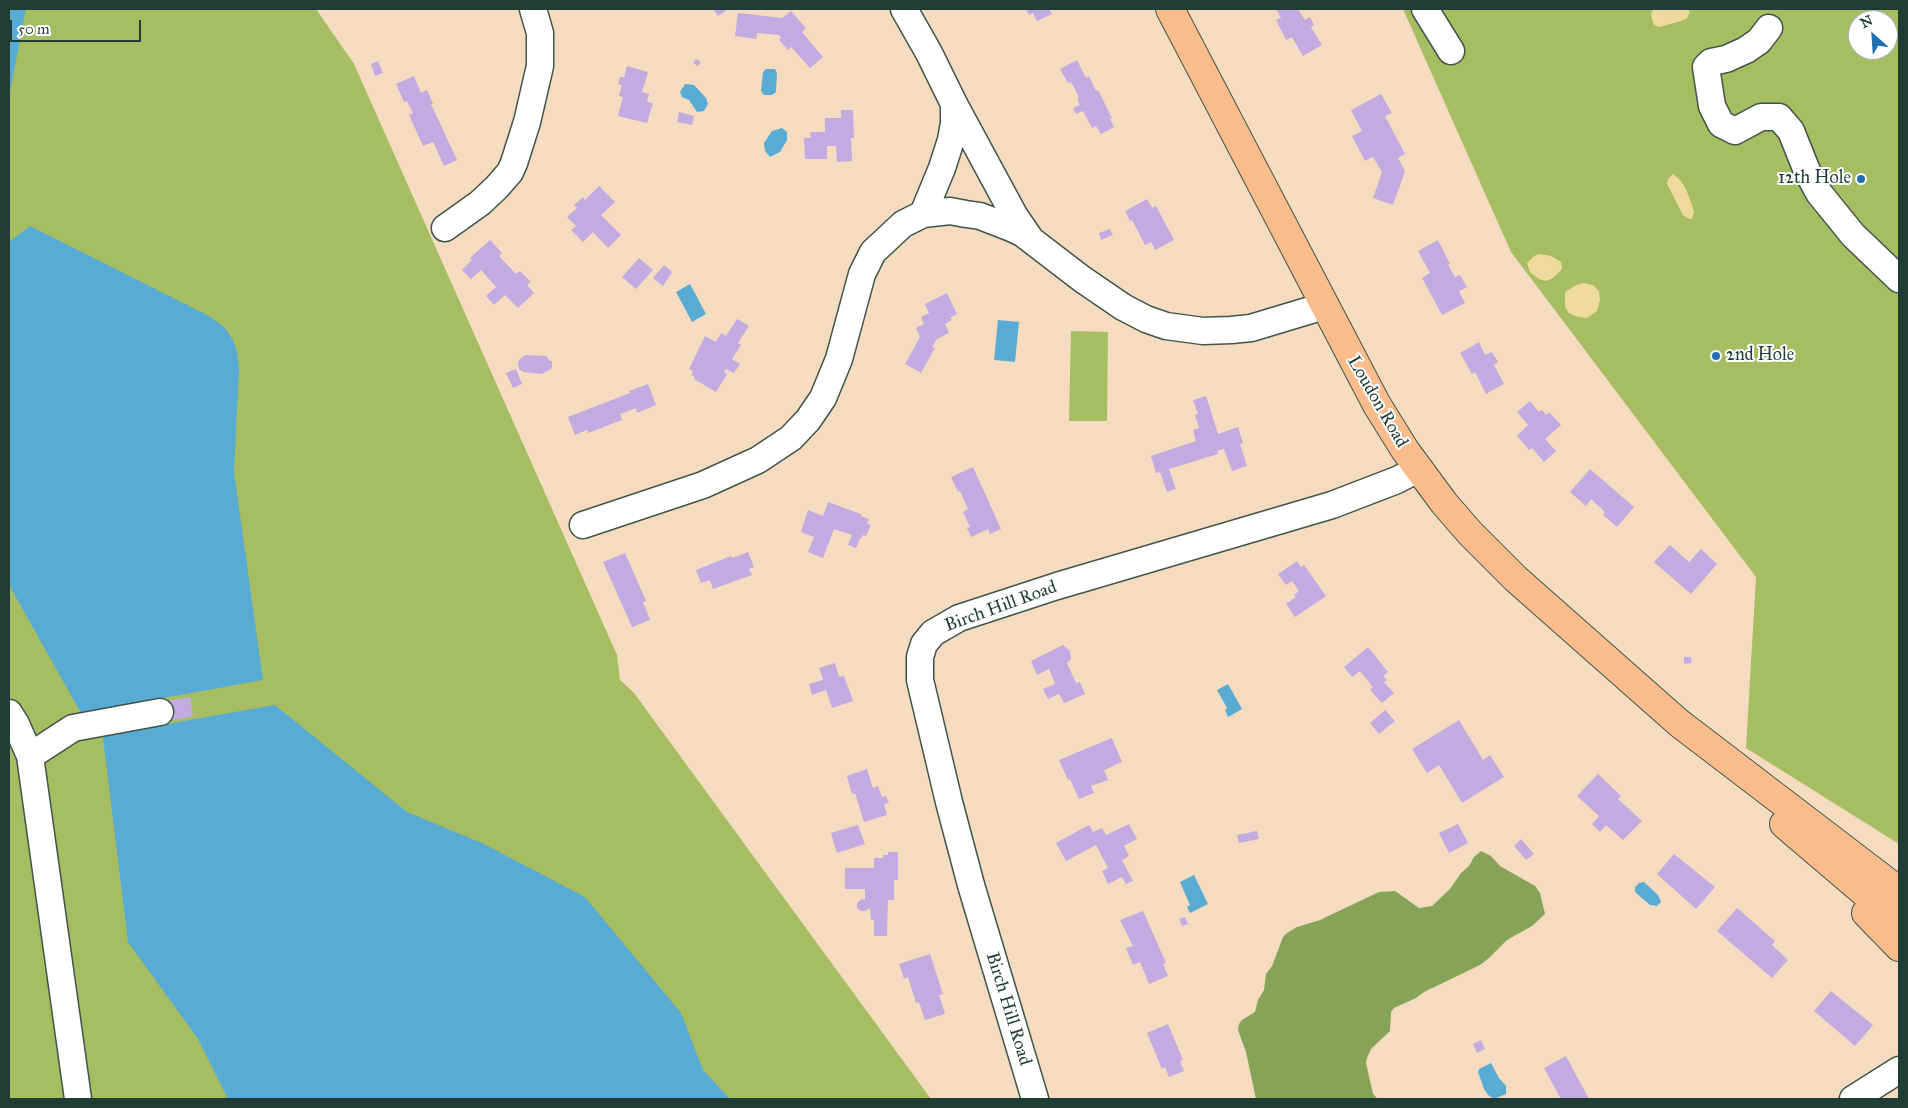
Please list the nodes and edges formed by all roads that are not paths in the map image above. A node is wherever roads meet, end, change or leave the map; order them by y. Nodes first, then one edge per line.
1 (533, 9) edge
2 (904, 9) edge
3 (1170, 9) edge
4 (1424, 9) edge
5 (1769, 28) dead end
6 (1451, 51) dead end
7 (954, 104) junction
8 (923, 214) junction
9 (445, 228) dead end
10 (1031, 240) junction
11 (1899, 279) edge
12 (1324, 306) junction
13 (1418, 469) junction
14 (583, 525) dead end
15 (160, 712) dead end
16 (9, 713) edge
17 (1679, 723) junction
18 (30, 756) junction
19 (1801, 839) junction
20 (1899, 891) edge
21 (1899, 922) edge
22 (1899, 947) edge
23 (1899, 1070) edge
24 (78, 1099) edge
25 (1035, 1099) edge
26 (1853, 1099) edge

1 - 9 street
2 - 7 street
3 - 12 main road, Loudon Road
4 - 6 street
5 - 11 street
7 - 8 street
7 - 10 street
8 - 10 street
8 - 14 street
10 - 12 street
12 - 13 main road, Loudon Road
13 - 17 main road, Loudon Road
13 - 25 street, Birch Hill Road
15 - 18 street
16 - 18 street
17 - 19 main road
17 - 20 main road
18 - 24 street
19 - 21 main road
19 - 22 main road
23 - 26 street

